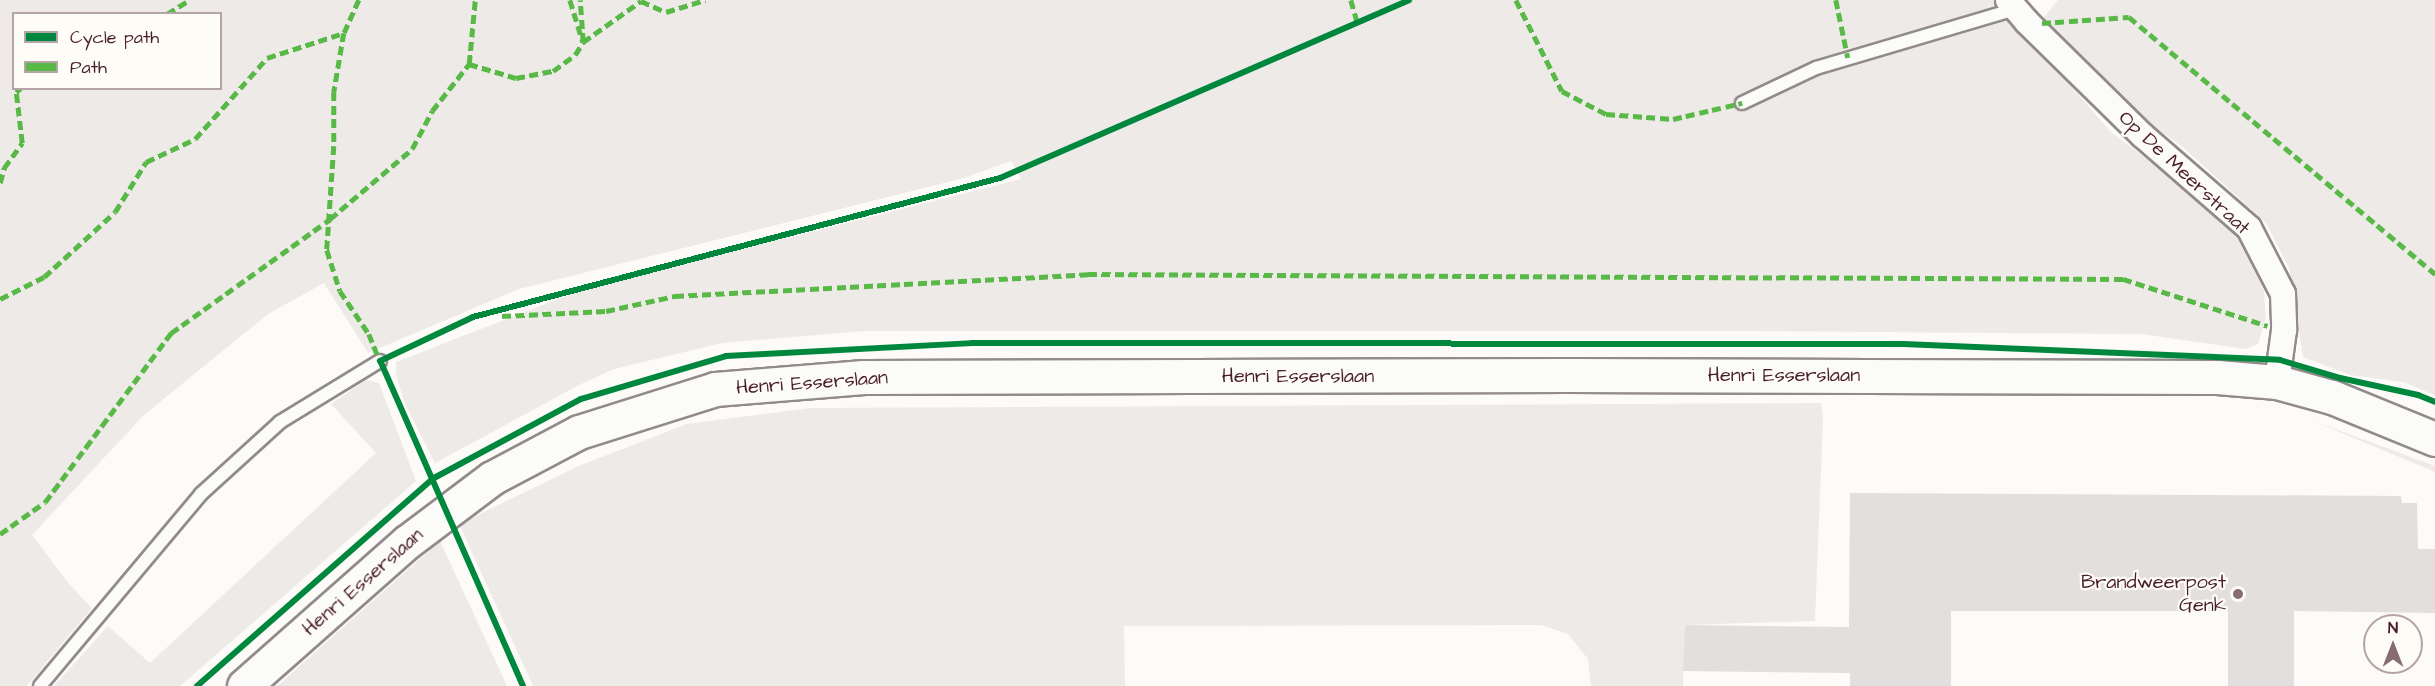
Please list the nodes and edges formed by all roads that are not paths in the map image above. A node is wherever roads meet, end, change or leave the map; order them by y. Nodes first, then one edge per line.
1 (2011, 4) edge
2 (1742, 103) dead end
3 (380, 362) dead end
4 (2277, 381) junction
5 (2435, 439) edge
6 (40, 686) edge
7 (244, 686) edge

1 - 2 lane
1 - 4 street, Op De Meerstraat
3 - 6 lane
4 - 5 street, Henri Esserslaan
4 - 7 street, Henri Esserslaan

